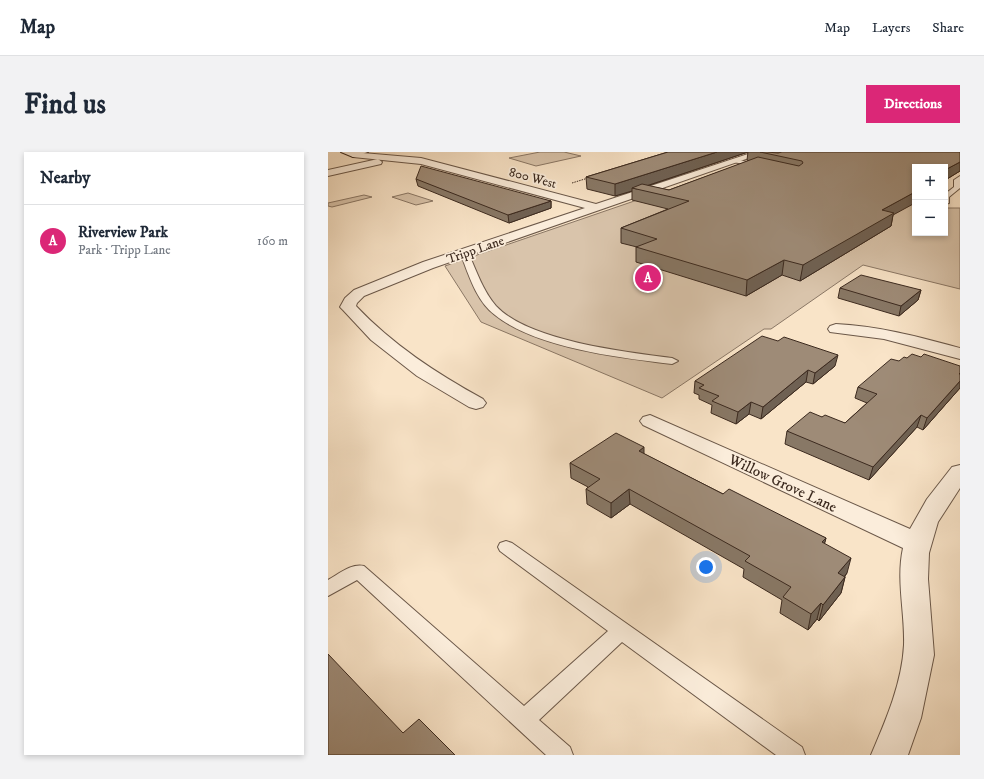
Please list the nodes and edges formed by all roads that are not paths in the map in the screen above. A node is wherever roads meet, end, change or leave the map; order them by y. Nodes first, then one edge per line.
1 (364, 152) edge
2 (349, 153) edge
3 (762, 156) edge
4 (390, 157) junction
5 (736, 161) junction
6 (328, 172) edge
7 (741, 172) edge
8 (960, 178) edge
9 (639, 194) junction
10 (652, 196) edge
11 (946, 200) edge
12 (597, 208) junction
13 (464, 252) junction
14 (836, 329) dead end
15 (960, 354) edge
16 (672, 361) dead end
17 (476, 403) dead end
18 (650, 421) dead end
19 (960, 472) edge
20 (917, 543) junction
21 (506, 547) dead end
22 (328, 589) edge
23 (622, 630) junction
24 (524, 720) junction
25 (898, 752) edge
26 (562, 755) edge
27 (794, 755) edge

1 - 2 street
2 - 4 street, 800 West
3 - 5 street, Tripp Lane
4 - 6 street
4 - 12 street, 800 West
5 - 7 lane
5 - 9 street, Tripp Lane
8 - 11 lane
9 - 10 lane
9 - 12 street, Tripp Lane
12 - 13 street, Tripp Lane
13 - 16 lane
13 - 17 street, Tripp Lane
14 - 15 street
18 - 20 street, Willow Grove Lane
19 - 20 street
20 - 25 street
21 - 23 lane
22 - 24 lane
23 - 24 lane
23 - 27 lane
24 - 26 lane

